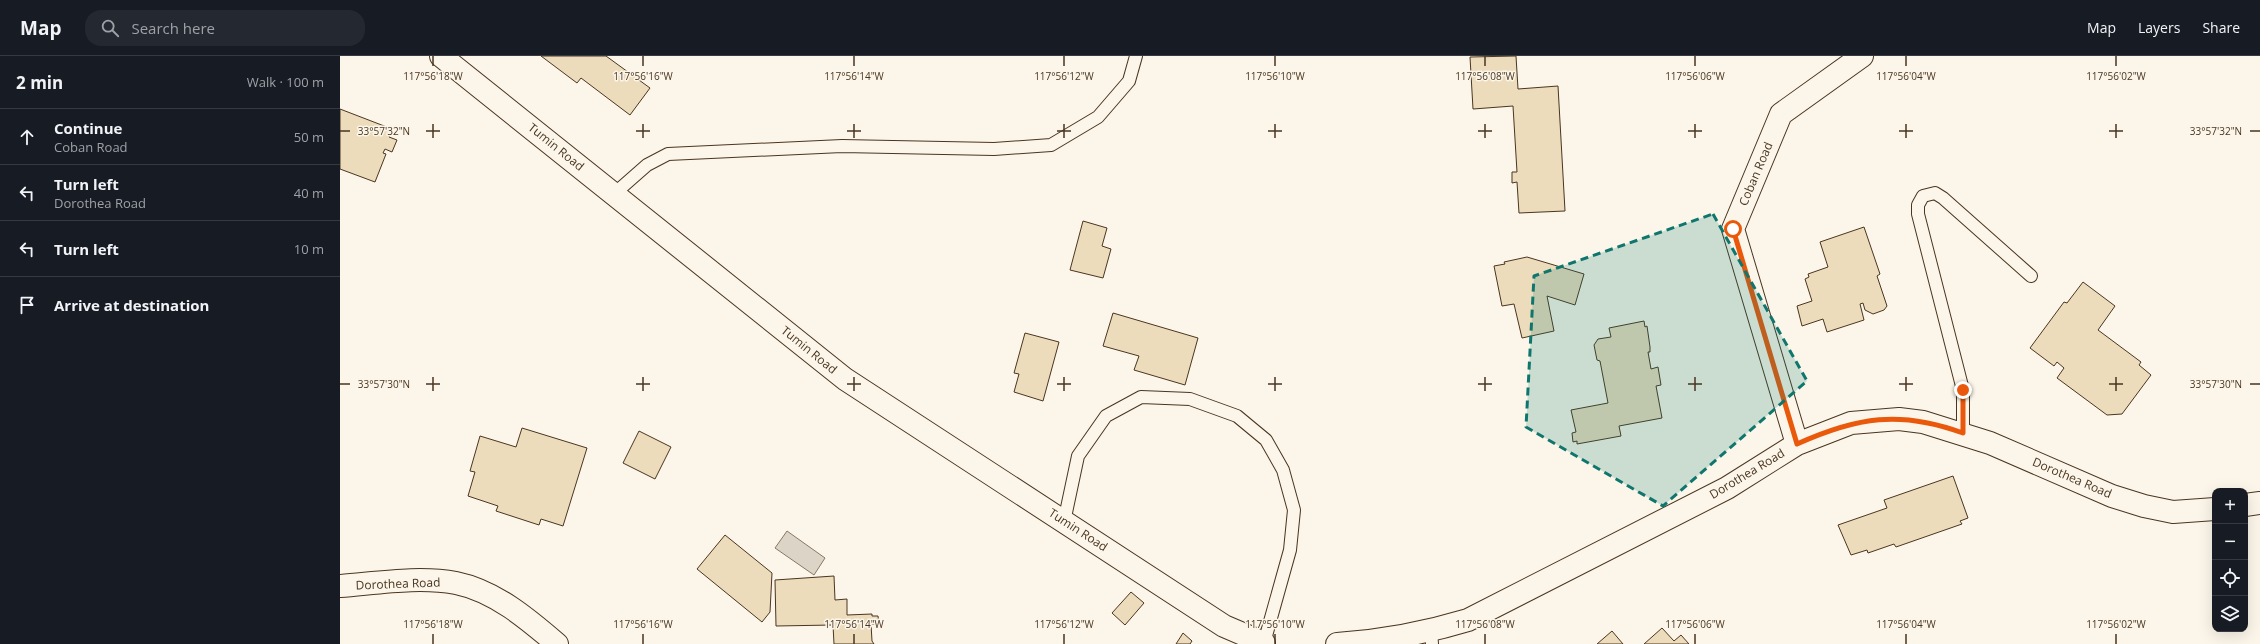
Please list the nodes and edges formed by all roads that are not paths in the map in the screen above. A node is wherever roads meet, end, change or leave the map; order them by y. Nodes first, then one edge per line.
1 (441, 56) edge
2 (1136, 56) edge
3 (1862, 56) edge
4 (614, 194) junction
5 (2031, 276) dead end
6 (1963, 433) junction
7 (1797, 444) junction
8 (2260, 503) edge
9 (2248, 505) edge
10 (2212, 509) edge
11 (1064, 522) junction
12 (340, 586) edge
13 (1432, 638) edge
14 (557, 644) edge
15 (1267, 644) edge
16 (1337, 644) edge

1 - 4 street, Tumin Road
2 - 4 lane
3 - 7 street, Coban Road
4 - 11 street, Tumin Road
5 - 6 lane
6 - 7 street, Dorothea Road
6 - 10 street, Dorothea Road
7 - 13 street, Dorothea Road
8 - 9 street
11 - 15 street, Tumin Road
11 - 15 lane
12 - 14 street, Dorothea Road
13 - 16 street, Dorothea Road

